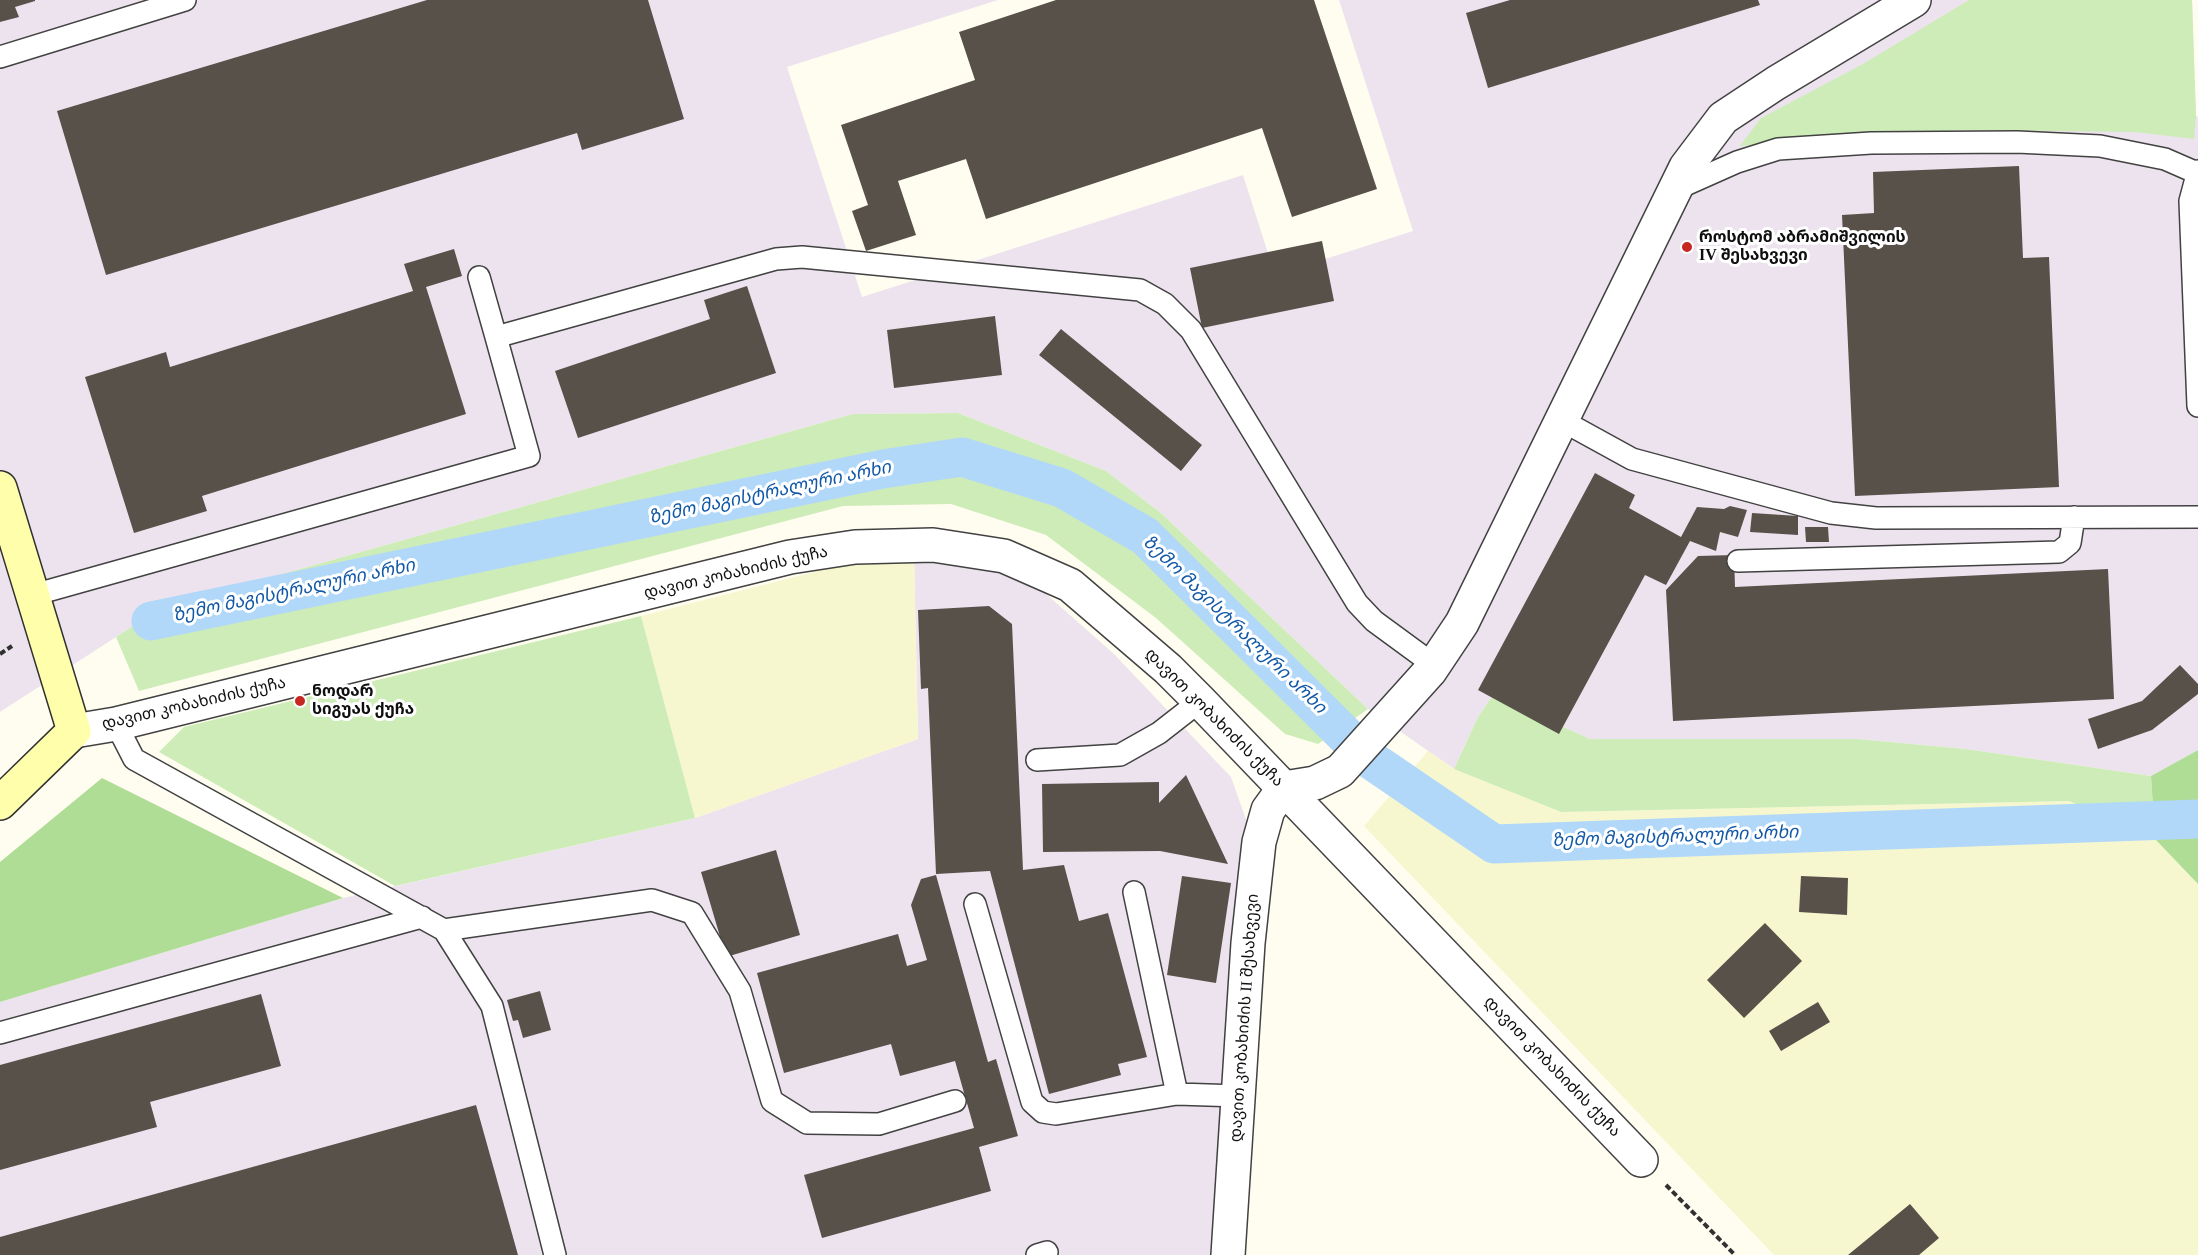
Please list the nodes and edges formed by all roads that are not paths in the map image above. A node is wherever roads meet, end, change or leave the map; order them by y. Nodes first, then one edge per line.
1 (185, 0) edge
2 (1914, 0) edge
3 (0, 57) edge
4 (2197, 172) edge
5 (1674, 190) junction
6 (479, 277) dead end
7 (496, 337) junction
8 (2198, 406) edge
9 (1561, 420) junction
10 (0, 488) edge
11 (2074, 517) junction
12 (2198, 517) edge
13 (1738, 561) dead end
14 (33, 595) junction
15 (1434, 665) junction
16 (1200, 701) junction
17 (116, 724) junction
18 (74, 731) junction
19 (1037, 760) dead end
20 (1284, 788) junction
21 (0, 803) edge
22 (1134, 892) dead end
23 (975, 904) dead end
24 (422, 917) junction
25 (444, 930) junction
26 (0, 1033) edge
27 (1177, 1094) junction
28 (1239, 1096) junction
29 (955, 1101) dead end
30 (1641, 1160) road end
31 (555, 1255) edge
32 (1228, 1255) edge

1 - 3 lane
2 - 5 street
4 - 5 lane
4 - 8 lane
5 - 9 street
6 - 7 lane
7 - 14 lane
7 - 15 lane
9 - 11 lane
9 - 15 street
10 - 14 street
11 - 12 lane
11 - 13 lane
14 - 18 street
15 - 20 street
16 - 17 street, დავით კობახიძის ქუჩა
16 - 19 lane
16 - 20 street, დავით კობახიძის ქუჩა
17 - 18 street, დავით კობახიძის ქუჩა
17 - 24 lane
18 - 21 street
20 - 28 street, დავით კობახიძის II შესახვევი
20 - 30 street, დავით კობახიძის ქუჩა
22 - 27 lane
23 - 27 lane
24 - 25 lane
24 - 26 lane
25 - 29 lane
25 - 31 lane
27 - 28 lane
28 - 32 street, დავით კობახიძის II შესახვევი

